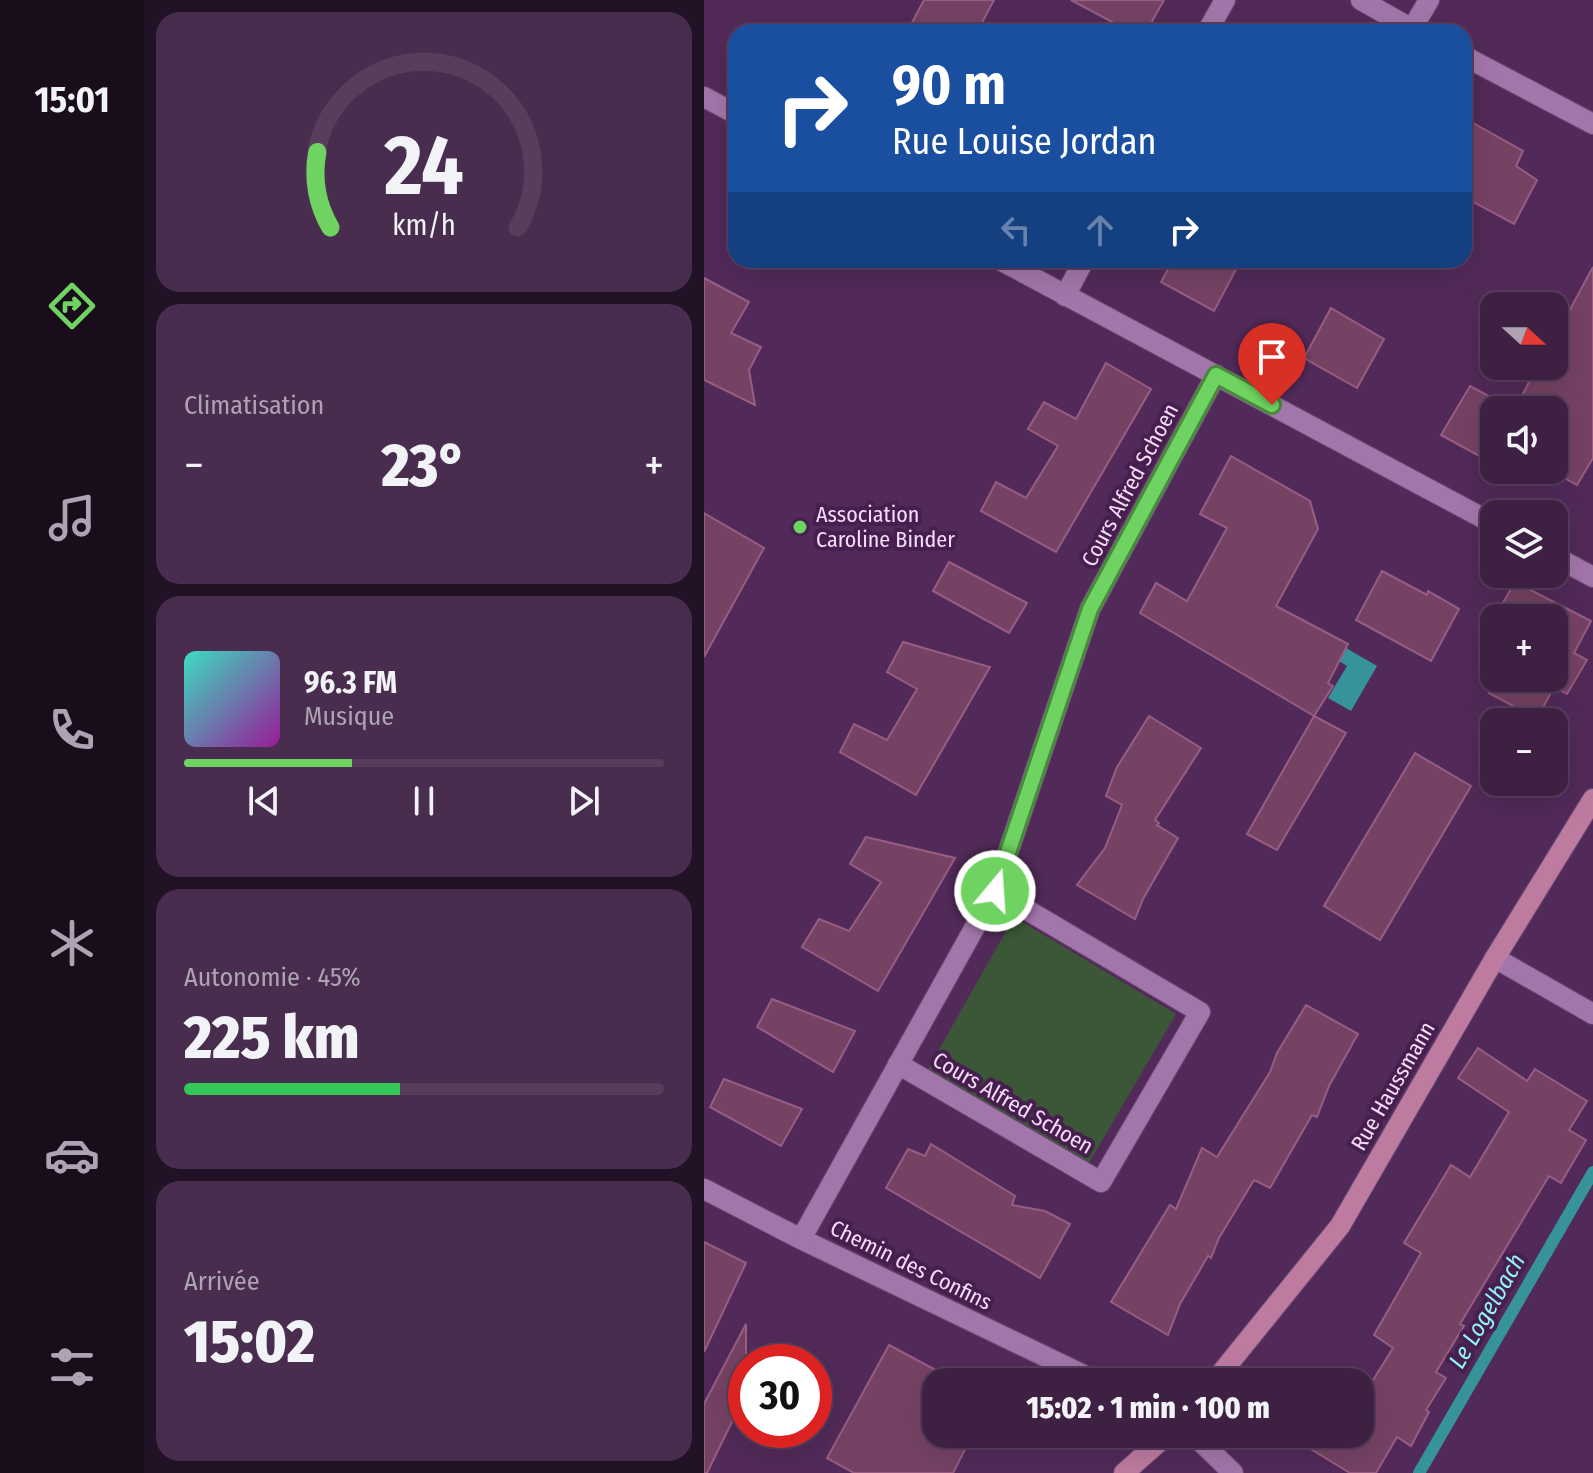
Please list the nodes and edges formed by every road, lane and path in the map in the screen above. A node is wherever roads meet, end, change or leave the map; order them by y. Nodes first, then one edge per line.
1 (1225, 0) edge
2 (1361, 0) edge
3 (1429, 0) edge
4 (1212, 24) edge
5 (1403, 24) edge
6 (1418, 24) edge
7 (1472, 60) edge
8 (704, 97) edge
9 (728, 110) edge
10 (1593, 124) edge
11 (1014, 268) edge
12 (1080, 268) edge
13 (1065, 296) junction
14 (1216, 375) junction
15 (1480, 516) edge
16 (1568, 564) edge
17 (1593, 577) edge
18 (1593, 799) edge
19 (995, 891) junction
20 (1495, 958) junction
21 (1593, 1014) edge
22 (898, 1064) junction
23 (704, 1189) edge
24 (801, 1239) junction
25 (1069, 1368) edge
26 (1225, 1368) edge
27 (1152, 1448) edge
28 (1207, 1448) edge
29 (1124, 1473) edge
30 (1233, 1473) edge

1 - 4 street
2 - 5 street
3 - 6 street
7 - 10 street
8 - 9 street
11 - 13 street
12 - 13 street
13 - 14 street
14 - 15 street
14 - 19 street, Cours Alfred Schoen
16 - 17 street
18 - 20 street, Rue Haussmann
19 - 22 street, Cours Alfred Schoen
19 - 22 street, Cours Alfred Schoen
20 - 21 street
20 - 26 street, Rue Haussmann
22 - 24 street, Cours Alfred Schoen
23 - 24 street, Chemin des Confins
24 - 25 street, Chemin des Confins
27 - 29 street
28 - 30 street

